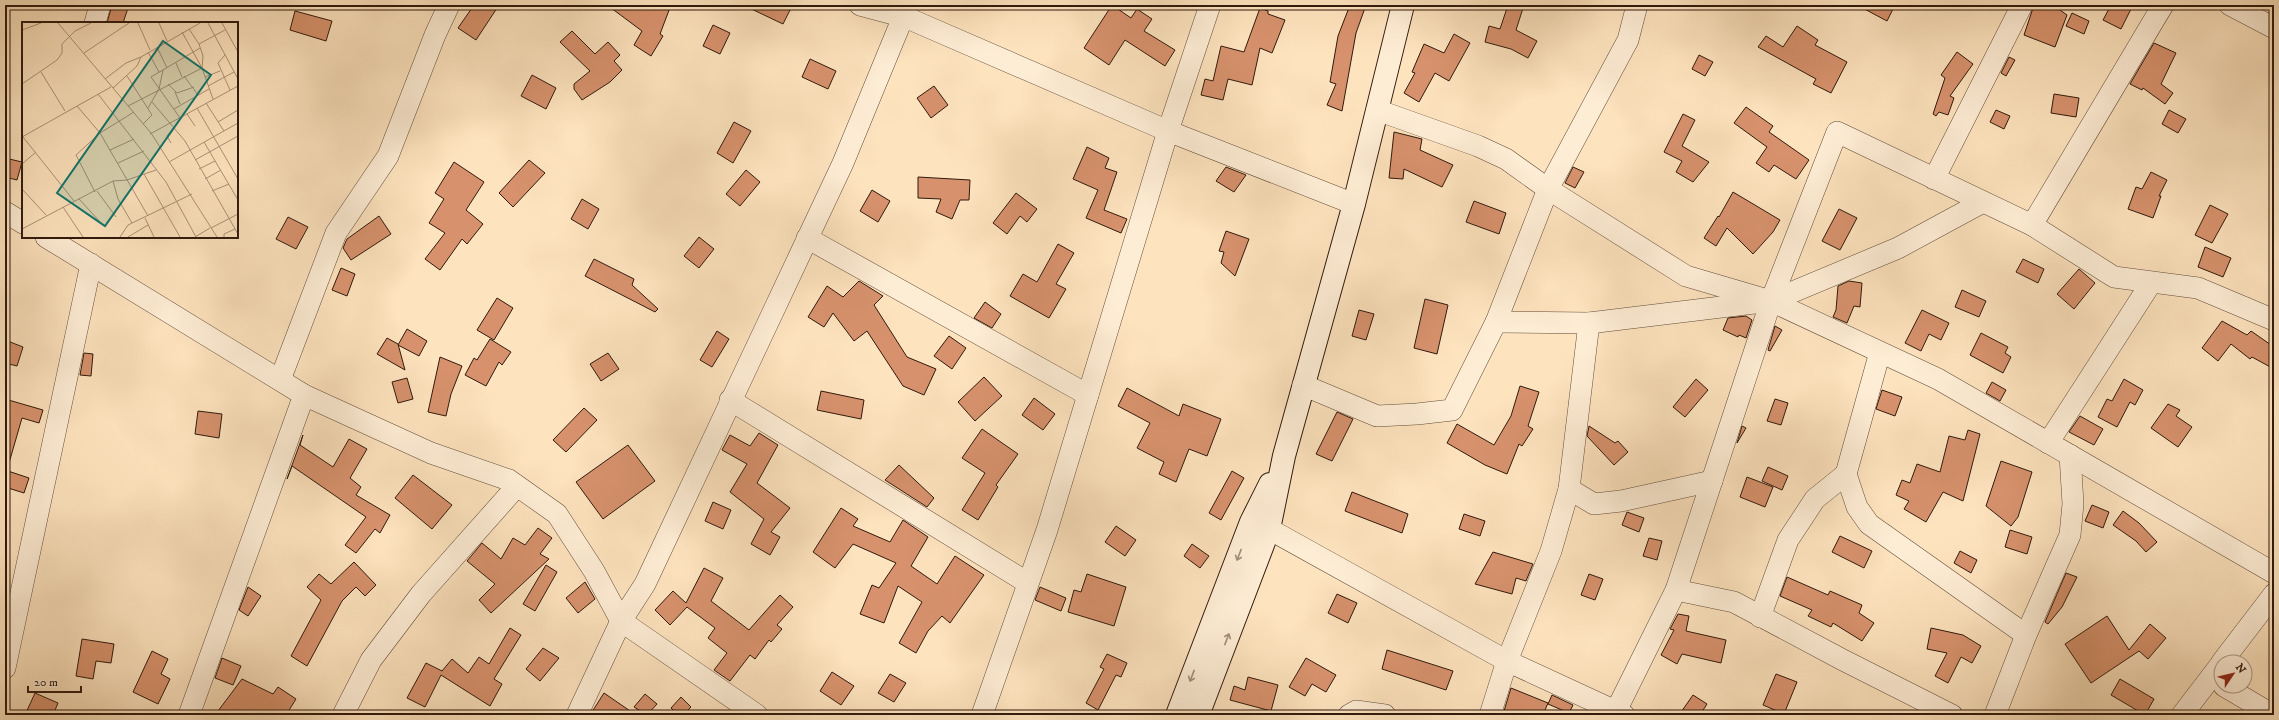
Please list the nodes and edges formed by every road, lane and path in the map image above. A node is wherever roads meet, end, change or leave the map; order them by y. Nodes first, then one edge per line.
1 (100, 5) edge
2 (449, 5) edge
3 (860, 5) edge
4 (1210, 5) edge
5 (1404, 5) edge
6 (1637, 5) edge
7 (2022, 5) edge
8 (2163, 5) edge
9 (2230, 5) edge
10 (906, 11) edge
11 (95, 22) edge
12 (2274, 28) edge
13 (1377, 110) junction
14 (1168, 131) junction
15 (1934, 179) junction
16 (1548, 189) junction
17 (1983, 202) junction
18 (1354, 204) junction
19 (5, 212) edge
20 (22, 222) edge
21 (2032, 225) junction
22 (48, 238) edge
23 (807, 238) junction
24 (90, 264) junction
25 (2151, 284) junction
26 (1771, 301) junction
27 (2274, 320) edge
28 (1496, 322) junction
29 (1590, 323) junction
30 (1880, 352) junction
31 (280, 380) junction
32 (1304, 385) junction
33 (304, 395) junction
34 (1088, 395) junction
35 (730, 400) junction
36 (2048, 443) junction
37 (2070, 455) junction
38 (1846, 474) junction
39 (1712, 481) junction
40 (518, 486) junction
41 (1569, 489) junction
42 (1260, 526) junction
43 (2274, 573) edge
44 (1028, 583) junction
45 (1676, 590) junction
46 (2274, 594) edge
47 (1760, 617) junction
48 (621, 621) junction
49 (2026, 635) junction
50 (2234, 654) edge
51 (1507, 660) junction
52 (5, 668) edge
53 (2213, 682) edge
54 (2245, 694) edge
55 (1620, 713) edge
56 (189, 715) edge
57 (343, 715) edge
58 (577, 715) edge
59 (757, 715) edge
60 (982, 715) edge
61 (1177, 715) edge
62 (1198, 715) edge
63 (1349, 715) edge
64 (1386, 715) edge
65 (1490, 715) edge
66 (1952, 715) edge
67 (1995, 715) edge
68 (2182, 715) edge
69 (2273, 715) edge

1 - 11 street
2 - 31 street
3 - 10 street
4 - 14 street
5 - 13 main road
6 - 16 street
7 - 15 street
8 - 21 street
9 - 12 street
10 - 14 street
10 - 23 street
13 - 16 street
13 - 18 main road
14 - 18 street
14 - 34 street
15 - 17 street
15 - 26 street
16 - 26 street
16 - 28 street
17 - 21 street
17 - 26 street
18 - 32 main road
19 - 20 street
21 - 25 street
22 - 24 street
23 - 34 street
23 - 35 street
24 - 31 street
24 - 52 street
25 - 27 street
25 - 36 street
26 - 29 street
26 - 30 street
26 - 39 street
28 - 29 street
28 - 32 street
29 - 41 street
30 - 36 street
30 - 38 street
31 - 33 street
32 - 42 main road
33 - 40 street
33 - 56 street
34 - 44 street
35 - 44 street
35 - 48 street
36 - 37 street
37 - 43 street
37 - 49 street
38 - 47 street
38 - 49 street
39 - 41 street
39 - 45 street
40 - 48 street
40 - 57 street
41 - 51 street
42 - 51 street
42 -> 61 main road
62 -> 42 main road
44 - 60 street
45 - 47 street
45 - 55 street
46 - 50 street
47 - 66 street
48 - 58 street
48 - 59 street
49 - 67 street
51 - 55 street
51 - 65 street
53 - 68 street
54 - 69 street
63 - 64 street

